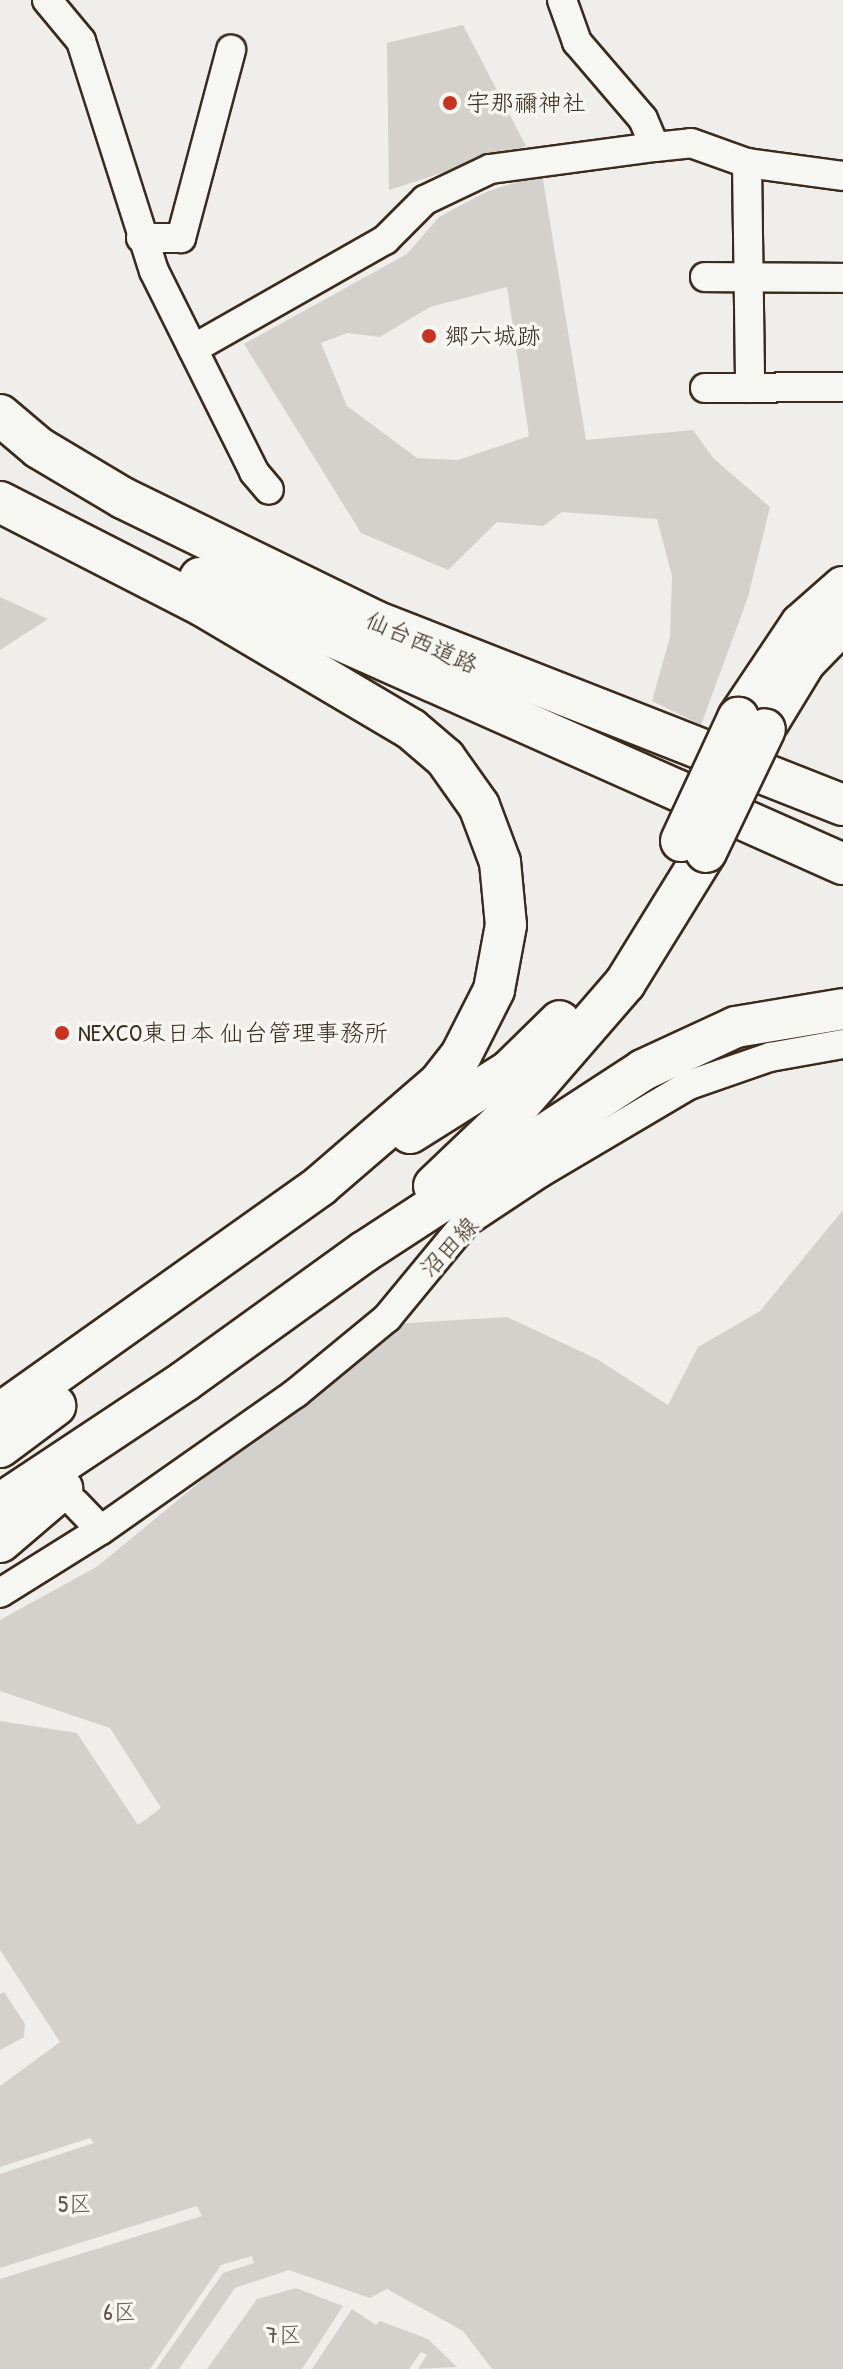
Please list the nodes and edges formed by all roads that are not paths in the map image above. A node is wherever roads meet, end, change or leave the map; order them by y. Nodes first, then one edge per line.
1 (562, 0) edge
2 (56, 3) edge
3 (231, 50) dead end
4 (655, 147) junction
5 (747, 163) junction
6 (843, 176) edge
7 (141, 238) junction
8 (705, 277) dead end
9 (748, 277) junction
10 (843, 278) edge
11 (193, 349) junction
12 (843, 387) edge
13 (705, 388) dead end
14 (750, 388) junction
15 (0, 415) edge
16 (0, 455) edge
17 (269, 490) dead end
18 (0, 491) edge
19 (0, 502) edge
20 (843, 587) edge
21 (375, 621) junction
22 (843, 623) edge
23 (752, 724) junction
24 (843, 805) edge
25 (843, 830) edge
26 (694, 847) junction
27 (843, 864) edge
28 (843, 1009) edge
29 (843, 1044) edge
30 (320, 1186) junction
31 (364, 1252) junction
32 (141, 1316) junction
33 (185, 1381) junction
34 (0, 1413) edge
35 (0, 1447) edge
36 (75, 1503) dead end
37 (0, 1504) edge
38 (101, 1530) junction
39 (0, 1542) edge
40 (0, 1593) edge

1 - 4 street
2 - 7 street
3 - 7 street
4 - 5 street
4 - 11 street
5 - 6 street
5 - 9 street
7 - 11 street
8 - 9 street
9 - 10 street
9 - 14 street
11 - 17 street
12 - 14 street
13 - 14 street
15 - 21 highway
16 - 21 highway, 仙台西道路
18 - 27 highway, 仙台西道路
19 - 30 highway
20 - 23 highway
21 - 24 highway
21 - 25 highway, 仙台西道路
22 - 23 highway
23 - 26 highway, bridge
26 - 30 highway
26 - 31 highway
28 - 31 highway
29 - 38 street, 沼田線
30 - 32 highway
31 - 33 highway
32 - 34 highway
32 - 35 highway
33 - 37 highway
33 - 39 highway
36 - 38 street
38 - 40 street, 沼田線

